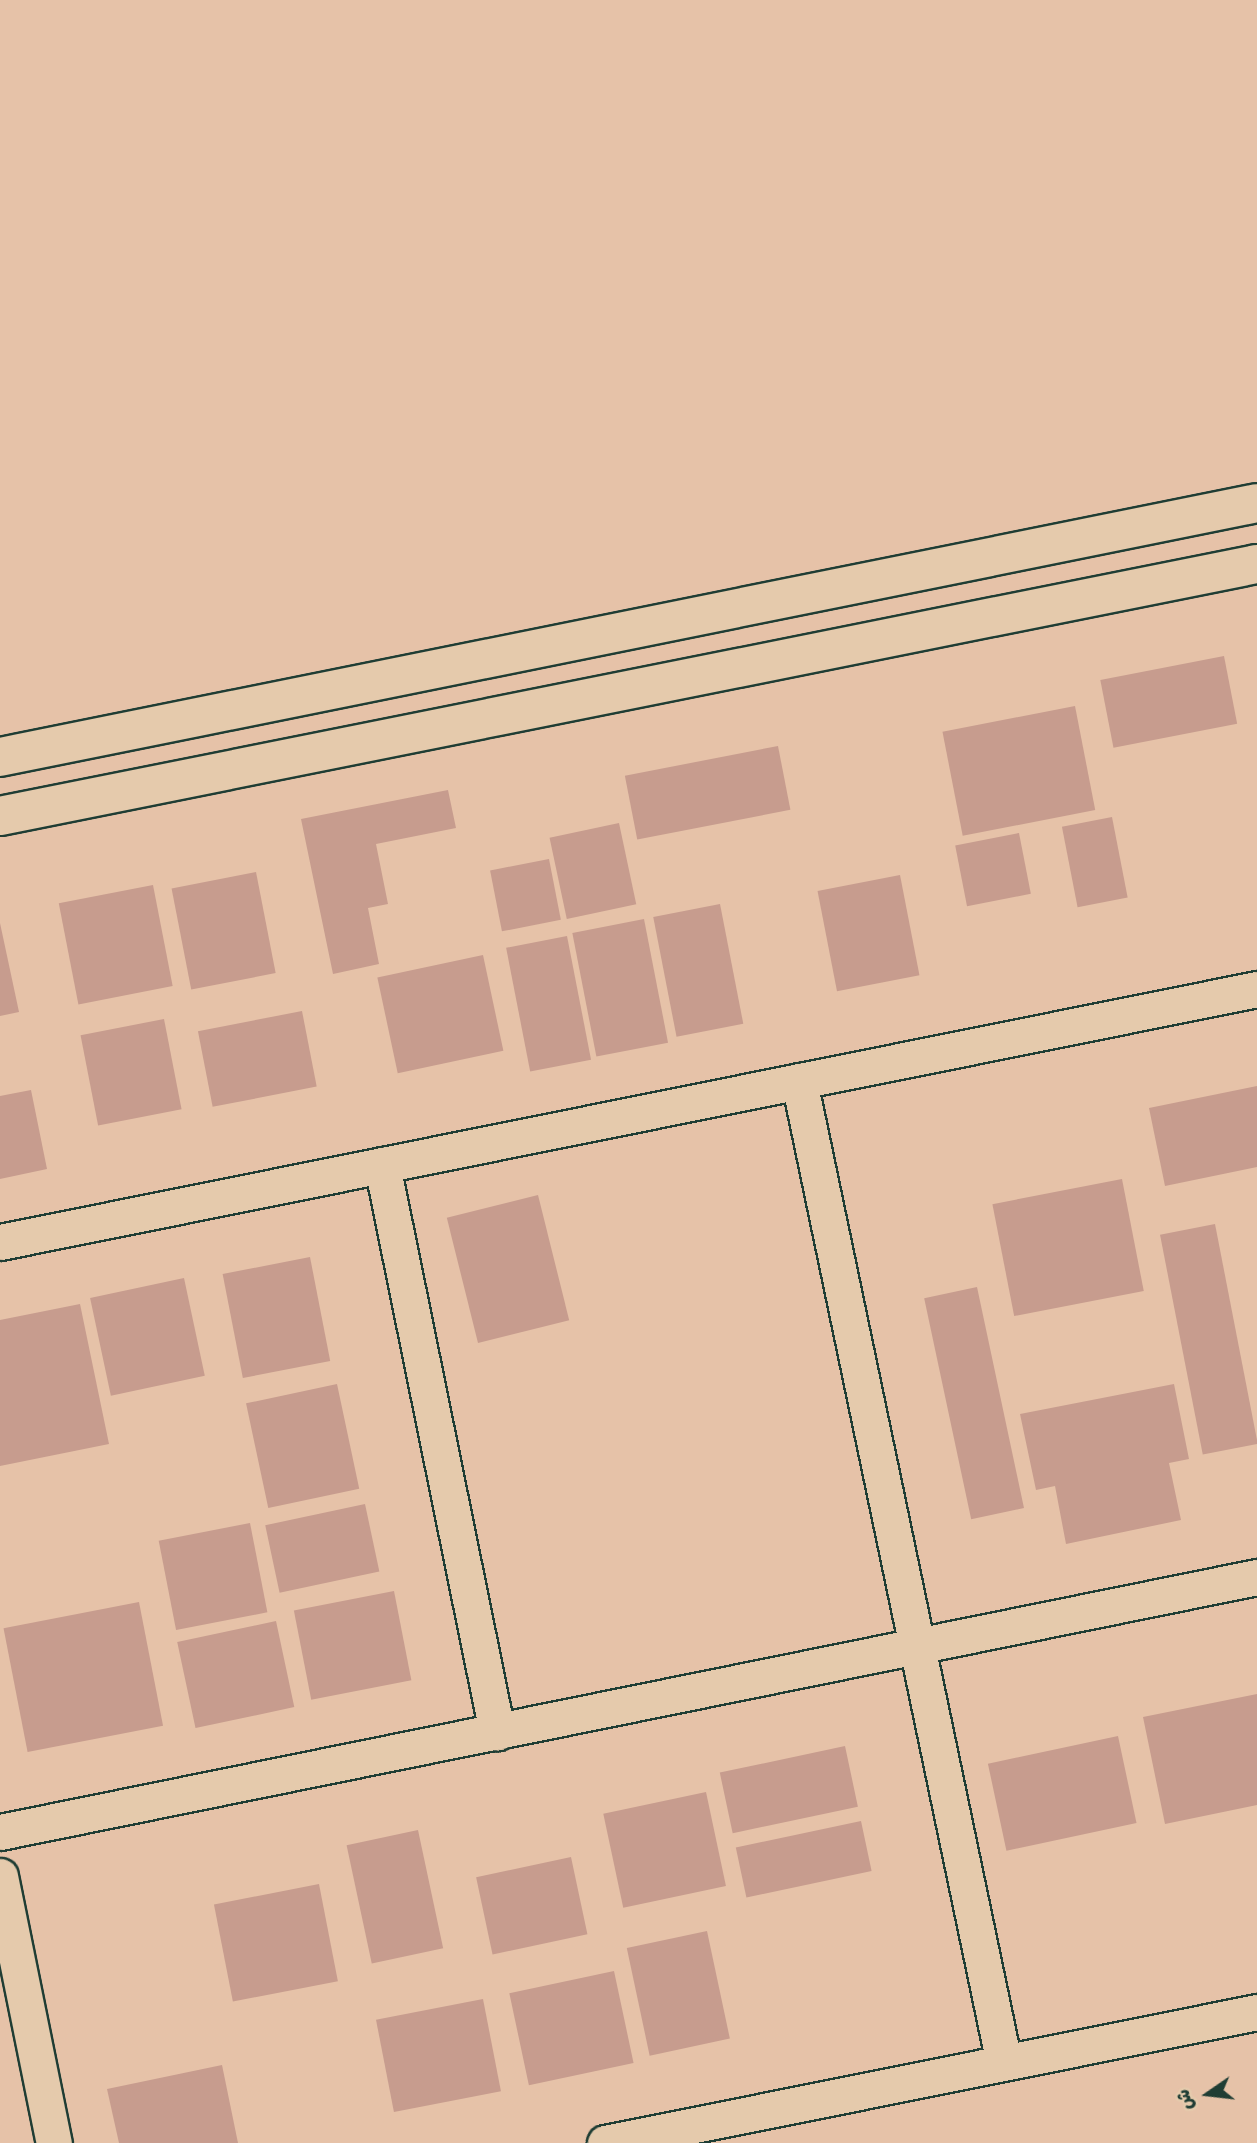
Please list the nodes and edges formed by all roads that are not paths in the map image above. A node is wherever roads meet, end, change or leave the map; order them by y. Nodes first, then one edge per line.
1 (1257, 503) edge
2 (1257, 564) edge
3 (0, 757) edge
4 (0, 816) edge
5 (1257, 989) edge
6 (799, 1082) junction
7 (382, 1165) junction
8 (0, 1242) edge
9 (1257, 1577) edge
10 (917, 1646) junction
11 (498, 1732) junction
12 (0, 1832) edge
13 (0, 1877) edge
14 (1257, 2011) edge
15 (1004, 2063) junction
16 (54, 2143) edge
17 (605, 2143) edge

1 - 3 street
2 - 4 street
5 - 6 street
6 - 7 street
6 - 10 street
7 - 8 street
7 - 11 street
9 - 10 street
10 - 11 street
10 - 15 street
11 - 12 street
13 - 16 street
14 - 15 street
15 - 17 street

